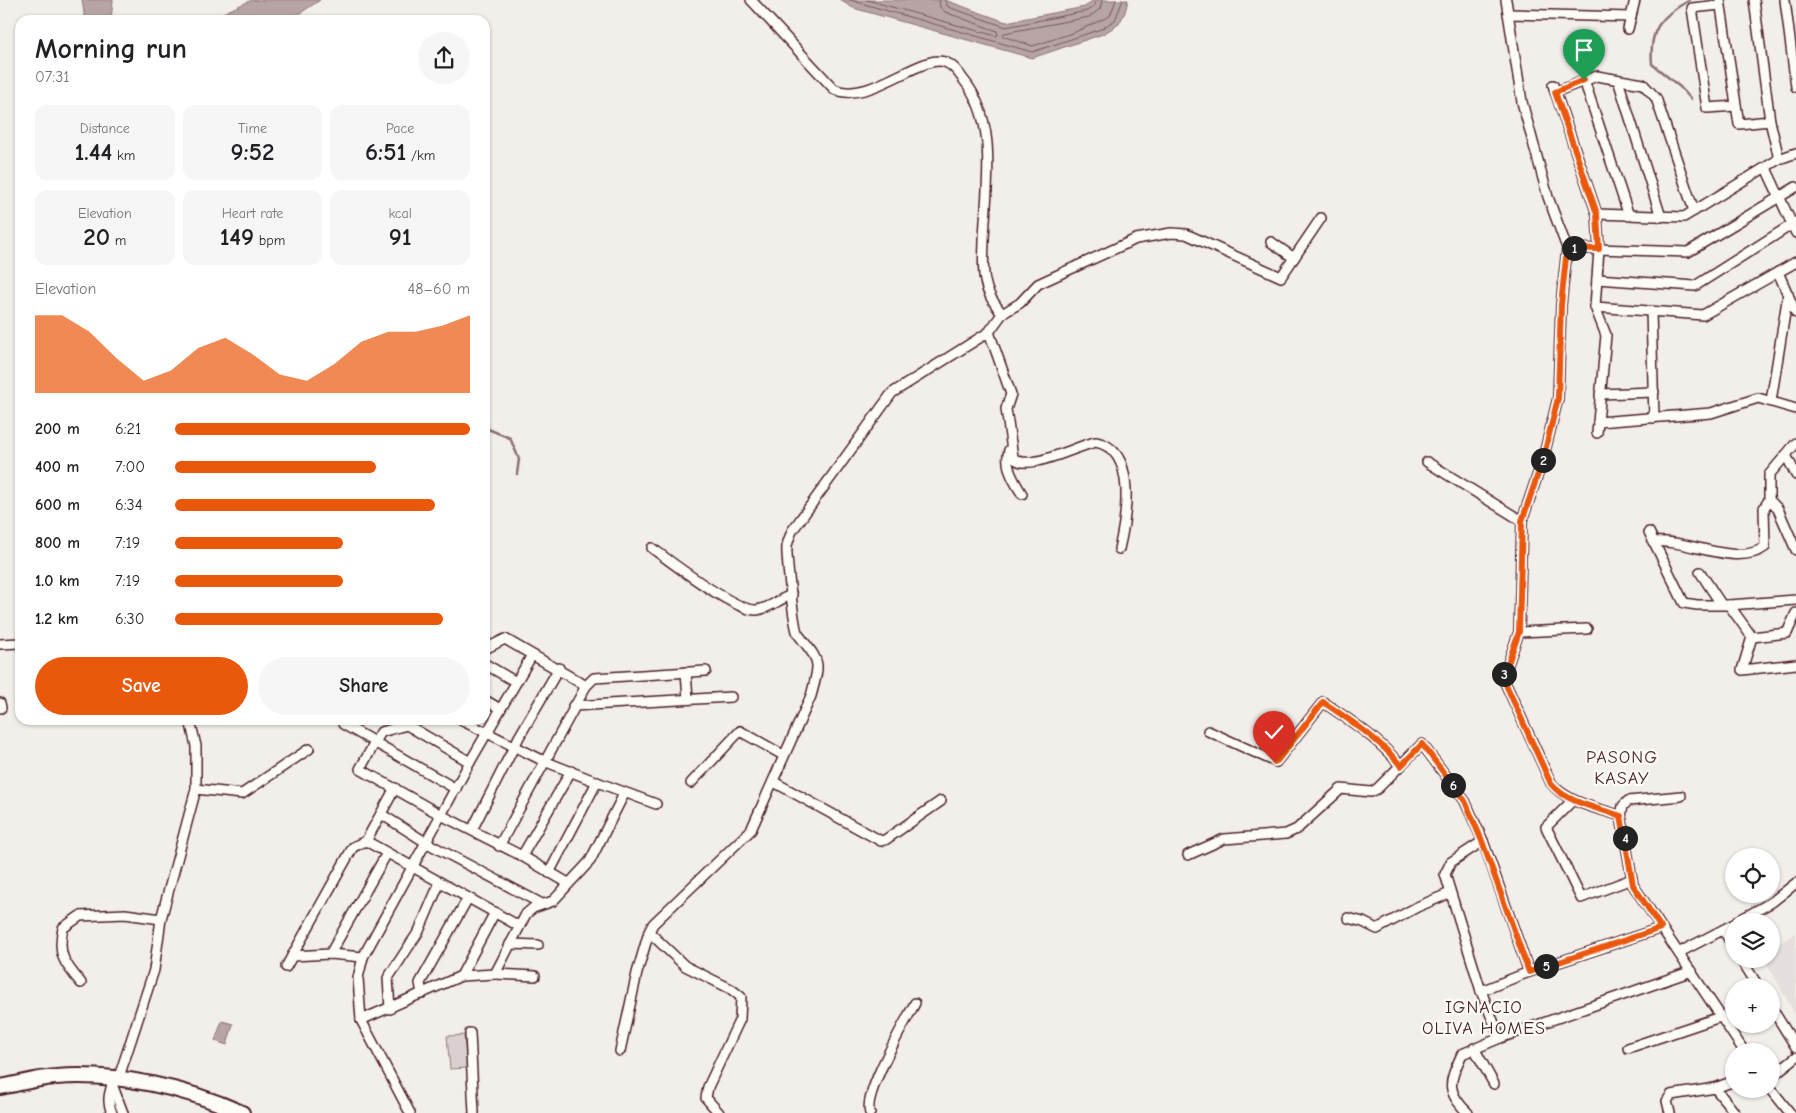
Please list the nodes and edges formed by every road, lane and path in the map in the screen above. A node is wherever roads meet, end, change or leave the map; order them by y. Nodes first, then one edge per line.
1 (751, 0) edge
2 (1506, 0) edge
3 (1635, 0) edge
4 (1754, 0) edge
5 (1785, 0) edge
6 (1720, 2) edge
7 (1508, 14) junction
8 (1631, 17) junction
9 (1628, 29) dead end
10 (1584, 80) junction
11 (1618, 80) junction
12 (1796, 87) edge
13 (1736, 106) junction
14 (1770, 121) junction
15 (1796, 153) edge
16 (1779, 159) junction
17 (1766, 168) junction
18 (1796, 188) edge
19 (1780, 196) junction
20 (1694, 211) junction
21 (1597, 214) junction
22 (1629, 216) junction
23 (1661, 217) junction
24 (1322, 218) dead end
25 (1794, 223) edge
26 (1796, 233) edge
27 (1271, 242) dead end
28 (1567, 248) junction
29 (1599, 249) junction
30 (1294, 258) junction
31 (1796, 262) edge
32 (1778, 272) junction
33 (1597, 279) junction
34 (1788, 294) junction
35 (1595, 306) junction
36 (1651, 311) junction
37 (1796, 313) edge
38 (1002, 314) junction
39 (989, 332) junction
40 (1654, 392) junction
41 (1600, 394) junction
42 (1771, 401) junction
43 (1796, 409) edge
44 (1654, 418) junction
45 (1598, 422) junction
46 (1597, 433) dead end
47 (1796, 444) edge
48 (1011, 446) junction
49 (1786, 455) junction
50 (1427, 462) dead end
51 (1796, 475) edge
52 (1022, 494) dead end
53 (1769, 500) junction
54 (1522, 521) junction
55 (1649, 532) dead end
56 (1653, 542) junction
57 (652, 548) dead end
58 (1120, 549) dead end
59 (1796, 550) edge
60 (1700, 572) dead end
61 (792, 594) junction
62 (1796, 600) edge
63 (1725, 604) junction
64 (1796, 613) edge
65 (1587, 629) dead end
66 (1519, 632) junction
67 (1752, 637) junction
68 (0, 644) edge
69 (15, 644) edge
70 (490, 646) edge
71 (532, 655) junction
72 (1796, 664) edge
73 (490, 667) edge
74 (559, 668) junction
75 (706, 671) dead end
76 (686, 672) junction
77 (516, 682) junction
78 (586, 686) junction
79 (731, 697) dead end
80 (688, 699) junction
81 (0, 703) edge
82 (490, 703) edge
83 (573, 706) junction
84 (1, 708) edge
85 (500, 709) junction
86 (191, 725) edge
87 (345, 725) edge
88 (400, 725) edge
89 (413, 725) edge
90 (470, 725) edge
91 (1208, 731) dead end
92 (487, 734) junction
93 (376, 742) junction
94 (515, 748) junction
95 (309, 749) dead end
96 (783, 755) junction
97 (544, 761) junction
98 (470, 762) junction
99 (1401, 766) junction
100 (571, 771) junction
101 (597, 782) junction
102 (774, 782) junction
103 (690, 784) dead end
104 (395, 788) junction
105 (196, 789) junction
106 (456, 789) junction
107 (624, 794) junction
108 (1681, 796) dead end
109 (1573, 800) junction
110 (941, 801) dead end
111 (656, 804) dead end
112 (381, 814) junction
113 (441, 815) junction
114 (1621, 816) junction
115 (472, 830) junction
116 (366, 841) junction
117 (1482, 841) junction
118 (427, 842) junction
119 (500, 846) junction
120 (387, 853) junction
121 (1188, 855) dead end
122 (522, 856) junction
123 (413, 868) junction
124 (549, 873) junction
125 (1632, 879) junction
126 (440, 882) junction
127 (568, 883) junction
128 (1796, 883) edge
129 (1450, 893) junction
130 (468, 898) junction
131 (542, 904) junction
132 (495, 912) junction
133 (1752, 913) edge
134 (1348, 918) dead end
135 (161, 919) junction
136 (519, 926) junction
137 (1661, 928) junction
138 (1723, 930) joint
139 (650, 932) junction
140 (1725, 933) edge
141 (510, 944) junction
142 (538, 945) dead end
143 (1680, 952) junction
144 (330, 954) junction
145 (292, 956) junction
146 (363, 957) junction
147 (286, 967) dead end
148 (1529, 972) junction
149 (1692, 972) junction
150 (495, 974) junction
151 (461, 976) junction
152 (535, 976) dead end
153 (81, 982) dead end
154 (1481, 991) junction
155 (422, 994) junction
156 (915, 1003) dead end
157 (390, 1009) junction
158 (1720, 1017) junction
159 (361, 1020) junction
160 (1780, 1022) edge
161 (470, 1033) dead end
162 (1500, 1038) junction
163 (1738, 1043) edge
164 (1796, 1047) edge
165 (1474, 1048) junction
166 (1628, 1048) dead end
167 (620, 1051) dead end
168 (1796, 1057) edge
169 (1780, 1070) edge
170 (115, 1080) junction
171 (1494, 1084) dead end
172 (1725, 1084) edge
173 (0, 1087) edge
174 (1715, 1088) junction
175 (1778, 1098) edge
176 (1464, 1112) edge
177 (112, 1113) edge
178 (123, 1113) edge
179 (242, 1113) edge
180 (410, 1113) edge
181 (474, 1113) edge
182 (718, 1113) edge
183 (870, 1113) edge
184 (1670, 1113) edge
185 (1736, 1113) edge
186 (1790, 1113) edge

1 - 38 street
2 - 7 street
3 - 8 street
4 - 14 street
5 - 12 street
6 - 13 street
6 - 13 street
7 - 8 street
7 - 28 street
8 - 9 street
10 - 11 street
10 - 21 street
10 - 22 street
11 - 20 street
11 - 23 street
13 - 14 street
14 - 16 street
15 - 16 street
16 - 17 street
17 - 19 street
17 - 20 street
18 - 19 street
19 - 25 street
19 - 29 street
20 - 23 street
21 - 22 street
21 - 29 street
22 - 23 street
24 - 30 street
25 - 26 street
25 - 33 street
27 - 30 street
28 - 29 street
28 - 54 street
29 - 33 street
30 - 38 street
31 - 32 street
32 - 34 street
32 - 36 street
33 - 35 street
34 - 37 street
34 - 42 street
35 - 36 street
35 - 41 street
36 - 40 street
38 - 39 street
39 - 48 street
39 - 61 street
40 - 41 street
40 - 44 street
41 - 45 street
42 - 43 street
42 - 44 street
44 - 45 street
45 - 46 street
47 - 49 street
48 - 52 street
48 - 58 street
49 - 51 street
49 - 53 street
50 - 54 street
53 - 56 street
53 - 59 street
54 - 66 street
55 - 56 street
56 - 63 street
57 - 61 street
60 - 63 street
61 - 96 street
62 - 63 street
63 - 67 street
64 - 67 street
65 - 66 street
66 - 109 street
67 - 72 street
68 - 69 street
70 - 71 street
71 - 74 street
71 - 77 street
73 - 77 street
74 - 78 street
74 - 94 street
75 - 76 street
76 - 78 street
76 - 80 street
77 - 85 street
78 - 83 street
79 - 80 street
80 - 83 street
81 - 84 street
82 - 85 street
83 - 97 street
85 - 92 street
86 - 105 street
87 - 93 street
88 - 93 street
89 - 98 street
90 - 92 street
91 - 99 street
92 - 94 street
92 - 98 street
93 - 104 street
93 - 106 street
94 - 97 street
94 - 115 street
95 - 105 street
96 - 102 street
96 - 103 street
97 - 100 street
97 - 119 street
98 - 106 street
99 - 117 street
99 - 121 street
100 - 101 street
100 - 122 street
101 - 107 street
101 - 124 street
102 - 110 street
102 - 139 street
104 - 112 street
104 - 113 street
105 - 135 street
106 - 113 street
107 - 111 street
107 - 127 street
108 - 114 street
109 - 114 street
109 - 125 street
112 - 116 street
112 - 118 street
113 - 115 street
113 - 118 street
114 - 125 street
115 - 119 street
116 - 120 street
116 - 145 street
117 - 129 street
117 - 148 street
118 - 123 street
118 - 131 street
119 - 122 street
120 - 123 street
120 - 144 street
122 - 124 street
123 - 126 street
123 - 146 street
124 - 127 street
125 - 137 street
126 - 130 street
126 - 157 street
127 - 131 street
128 - 133 street
129 - 134 street
129 - 154 street
130 - 132 street
130 - 155 street
131 - 136 street
132 - 136 street
132 - 151 street
135 - 153 street
135 - 170 street
136 - 141 street
137 - 143 street
137 - 148 street
138 - 140 street
138 - 143 street
139 - 167 street
139 - 182 street
141 - 142 street
141 - 150 street
143 - 149 street
144 - 145 street
144 - 146 street
145 - 147 street
146 - 159 street
148 - 154 street
149 - 158 street
149 - 162 street
150 - 151 street
150 - 152 street
151 - 155 street
154 - 162 street
155 - 157 street
156 - 183 street
157 - 159 street
158 - 163 street
158 - 166 street
159 - 180 street
160 - 164 street
161 - 181 street
162 - 165 street
165 - 171 street
165 - 176 street
168 - 169 street
170 - 173 main road
170 - 177 street
170 - 178 street
170 - 179 main road
172 - 174 street
174 - 184 street
174 - 185 street
175 - 186 street

